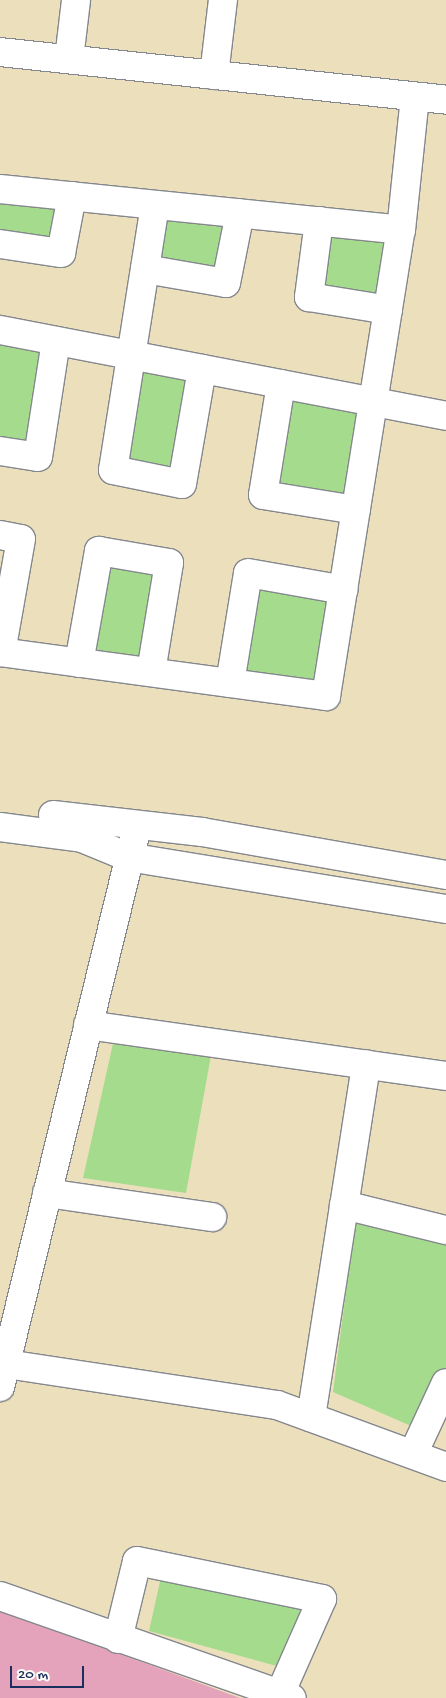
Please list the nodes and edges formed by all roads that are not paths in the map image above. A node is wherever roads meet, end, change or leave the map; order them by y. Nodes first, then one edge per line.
1 (76, 0) edge
2 (223, 0) edge
3 (0, 52) edge
4 (69, 59) junction
5 (214, 75) junction
6 (415, 97) junction
7 (446, 100) edge
8 (0, 189) edge
9 (72, 196) junction
10 (155, 205) junction
11 (240, 213) junction
12 (320, 221) junction
13 (401, 230) junction
14 (0, 244) edge
15 (145, 269) junction
16 (388, 310) junction
17 (0, 330) edge
18 (56, 341) junction
19 (132, 355) junction
20 (202, 369) junction
21 (281, 384) junction
22 (373, 402) junction
23 (446, 416) edge
24 (0, 451) edge
25 (356, 510) junction
26 (0, 535) edge
27 (344, 590) junction
28 (1, 652) edge
29 (79, 663) junction
30 (151, 672) junction
31 (230, 683) junction
32 (0, 808) edge
33 (0, 827) edge
34 (136, 827) junction
35 (128, 857) junction
36 (446, 875) edge
37 (446, 909) edge
38 (88, 1025) junction
39 (366, 1064) junction
40 (446, 1076) edge
41 (47, 1193) junction
42 (344, 1205) junction
43 (212, 1217) dead end
44 (446, 1230) edge
45 (3, 1376) edge
46 (446, 1383) edge
47 (311, 1417) junction
48 (413, 1454) junction
49 (446, 1467) edge
50 (0, 1596) edge
51 (118, 1639) junction
52 (286, 1696) edge

1 - 4 street
2 - 5 street
3 - 4 street
4 - 5 street
5 - 6 street
6 - 7 street
6 - 13 street
8 - 9 street
9 - 10 street
9 - 14 street
10 - 11 street
10 - 15 street
11 - 12 street
11 - 15 street
12 - 13 street
12 - 16 street
13 - 16 street
15 - 19 street
16 - 22 street
17 - 18 street
18 - 19 street
18 - 24 street
19 - 20 street
19 - 20 street
20 - 21 street
21 - 22 street
21 - 25 street
22 - 23 street
22 - 25 street
25 - 27 street
26 - 28 street
27 - 31 street
27 - 31 street
28 - 29 street
29 - 30 street
29 - 30 street
30 - 31 street
32 - 34 street
33 - 35 street
34 - 35 street
34 - 36 street
35 - 37 street
35 - 38 street
38 - 39 street
38 - 41 street
39 - 40 street
39 - 42 street
41 - 43 street
41 - 45 street
42 - 44 street
42 - 47 street
45 - 47 street
46 - 48 street
47 - 48 street
48 - 49 street
50 - 51 street
51 - 52 street
51 - 52 street

